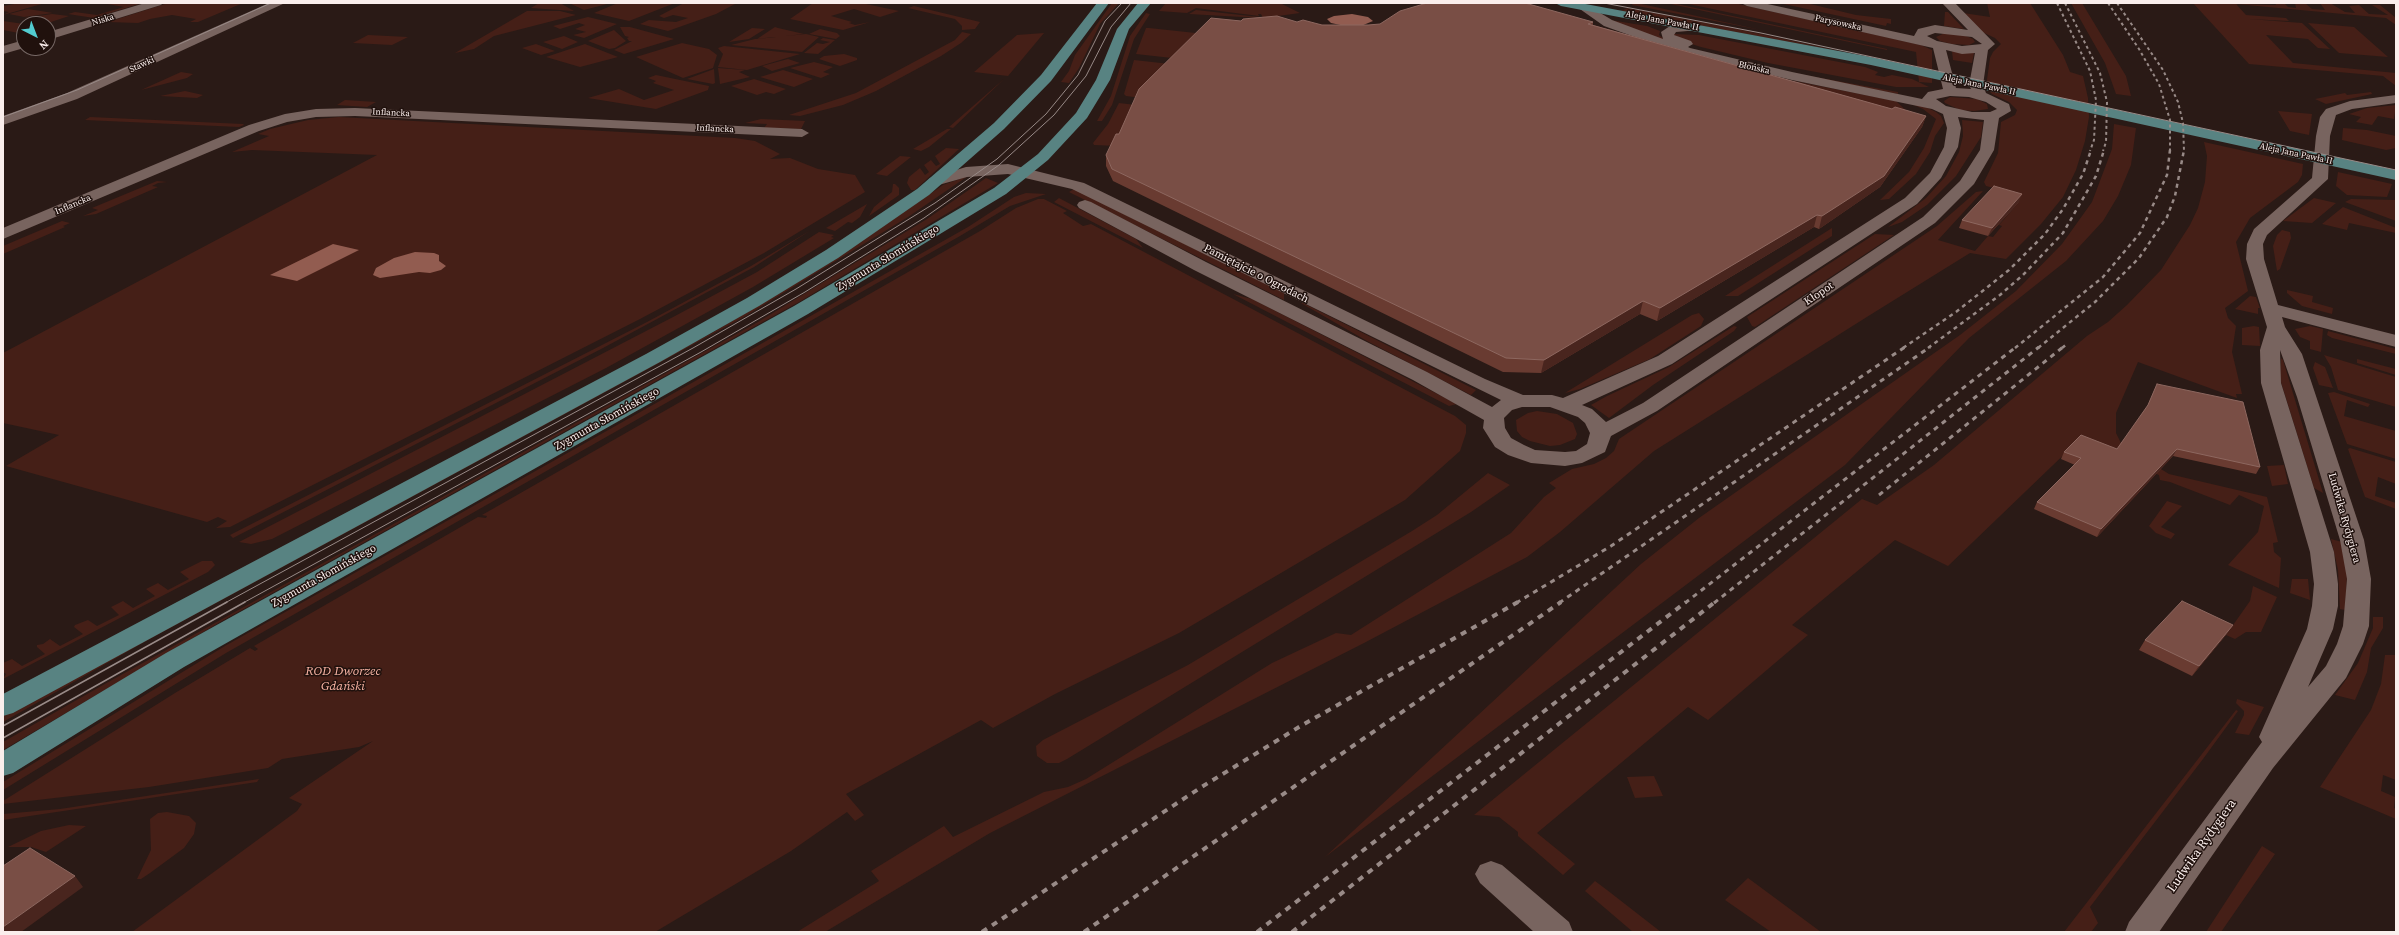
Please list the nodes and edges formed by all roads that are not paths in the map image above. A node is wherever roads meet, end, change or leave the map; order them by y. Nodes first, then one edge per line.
1 (157, 3) edge
2 (258, 3) edge
3 (279, 3) edge
4 (1103, 3) edge
5 (1145, 3) edge
6 (1561, 3) edge
7 (1747, 3) edge
8 (1769, 3) edge
9 (1948, 3) edge
10 (1583, 7) junction
11 (1937, 16) dead end
12 (1695, 27) junction
13 (1936, 29) junction
14 (56, 34) edge
15 (1813, 38) dead end
16 (1930, 40) junction
17 (1982, 43) junction
18 (16, 46) edge
19 (3, 50) edge
20 (1877, 57) junction
21 (1950, 92) junction
22 (1980, 96) junction
23 (2396, 99) edge
24 (1933, 100) junction
25 (3, 111) edge
26 (1950, 112) junction
27 (1992, 116) junction
28 (3, 121) edge
29 (802, 133) dead end
30 (974, 148) junction
31 (2361, 161) junction
32 (2396, 162) edge
33 (986, 169) junction
34 (2396, 175) edge
35 (1020, 176) junction
36 (935, 181) junction
37 (3, 234) edge
38 (2273, 318) junction
39 (2396, 341) edge
40 (1520, 401) junction
41 (1566, 404) junction
42 (1494, 417) junction
43 (1601, 433) junction
44 (2324, 614) junction
45 (2356, 626) junction
46 (3, 706) edge
47 (2263, 760) junction
48 (3, 765) edge
49 (1490, 874) dead end
50 (1557, 932) edge
51 (2141, 932) edge

1 - 14 street, Niska
2 - 25 street, Stawki
3 - 28 street, Stawki
4 - 30 main road
5 - 35 main road, Zygmunta Słomińskiego
6 - 10 main road, Aleja Jana Pawła II
7 - 16 street, Parysowska
8 - 16 street, Parysowska
9 - 17 street
10 - 12 main road, Aleja Jana Pawła II
10 - 24 street, Błońska
11 - 13 street
12 - 20 main road, Aleja Jana Pawła II
12 - 24 street, Błońska
13 - 16 street
13 - 17 street
15 - 20 main road, Aleja Jana Pawła II
16 - 17 street
16 - 21 street
17 - 22 street
18 - 19 street
20 - 31 main road, Aleja Jana Pawła II
21 - 22 street
21 - 24 street
22 - 27 street
23 - 38 street, Ludwika Rydygiera
24 - 26 street
26 - 27 street
26 - 41 street
27 - 43 street, Kłopot
29 - 37 street, Inflancka
30 - 33 street
30 - 36 main road
31 - 32 main road, Aleja Jana Pawła II
31 - 34 main road, Aleja Jana Pawła II
33 - 35 street, Pamiętajcie o Ogrodach
33 - 36 street
35 - 40 street, Pamiętajcie o Ogrodach
35 - 42 street, Pamiętajcie o Ogrodach
35 - 48 main road, Zygmunta Słomińskiego
36 - 46 main road
38 - 39 street
38 - 44 street, Ludwika Rydygiera
38 - 45 street, Ludwika Rydygiera
40 - 41 street
40 - 42 street
41 - 43 street
42 - 43 street
44 - 45 street
44 - 47 street, Ludwika Rydygiera
45 - 47 street, Ludwika Rydygiera
47 - 51 street, Ludwika Rydygiera
49 - 50 street

